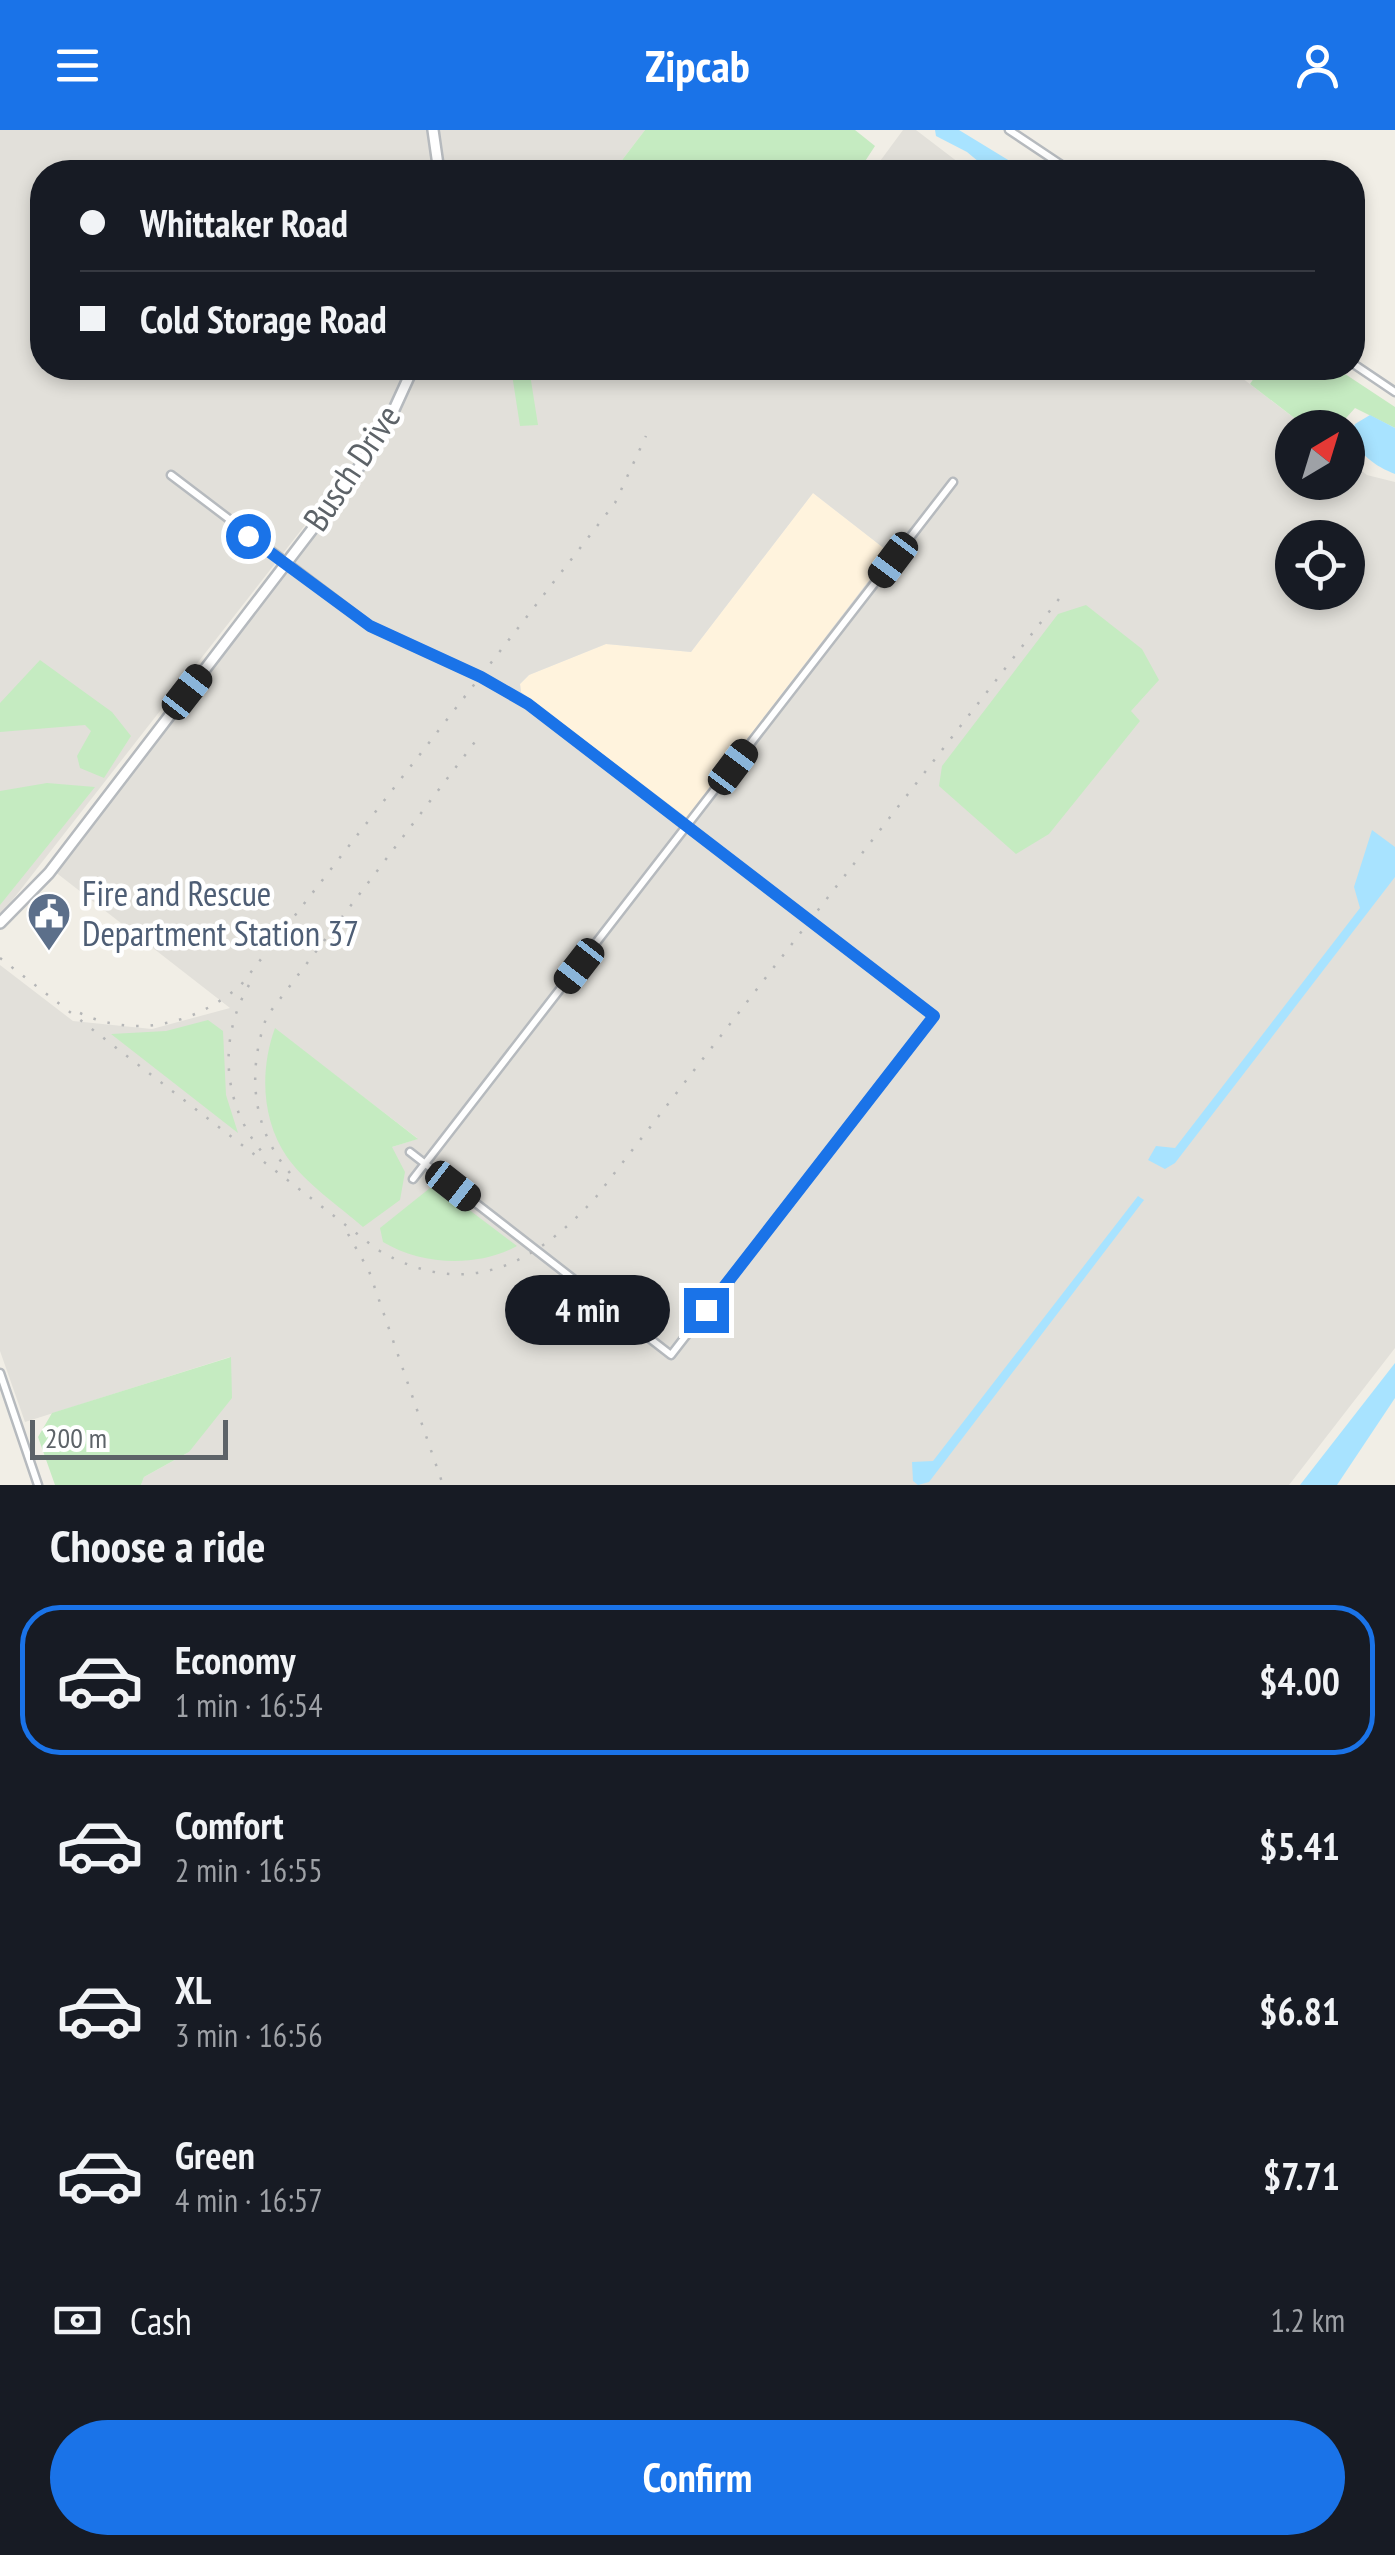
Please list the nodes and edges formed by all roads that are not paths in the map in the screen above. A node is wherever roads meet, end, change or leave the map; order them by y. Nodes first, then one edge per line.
1 (433, 130) edge
2 (1009, 130) edge
3 (437, 160) edge
4 (1054, 160) edge
5 (1365, 372) edge
6 (407, 380) edge
7 (1395, 392) edge
8 (171, 475) dead end
9 (952, 482) dead end
10 (285, 565) junction
11 (687, 827) junction
12 (0, 923) edge
13 (410, 1152) dead end
14 (425, 1164) junction
15 (413, 1179) dead end
16 (0, 1373) edge
17 (38, 1485) edge

1 - 3 street
2 - 4 street
5 - 7 street
6 - 10 street, Busch Drive
8 - 10 street
9 - 11 street
10 - 11 street
10 - 12 street, Busch Drive
11 - 14 street
11 - 14 street
13 - 14 street
14 - 15 street
16 - 17 street

